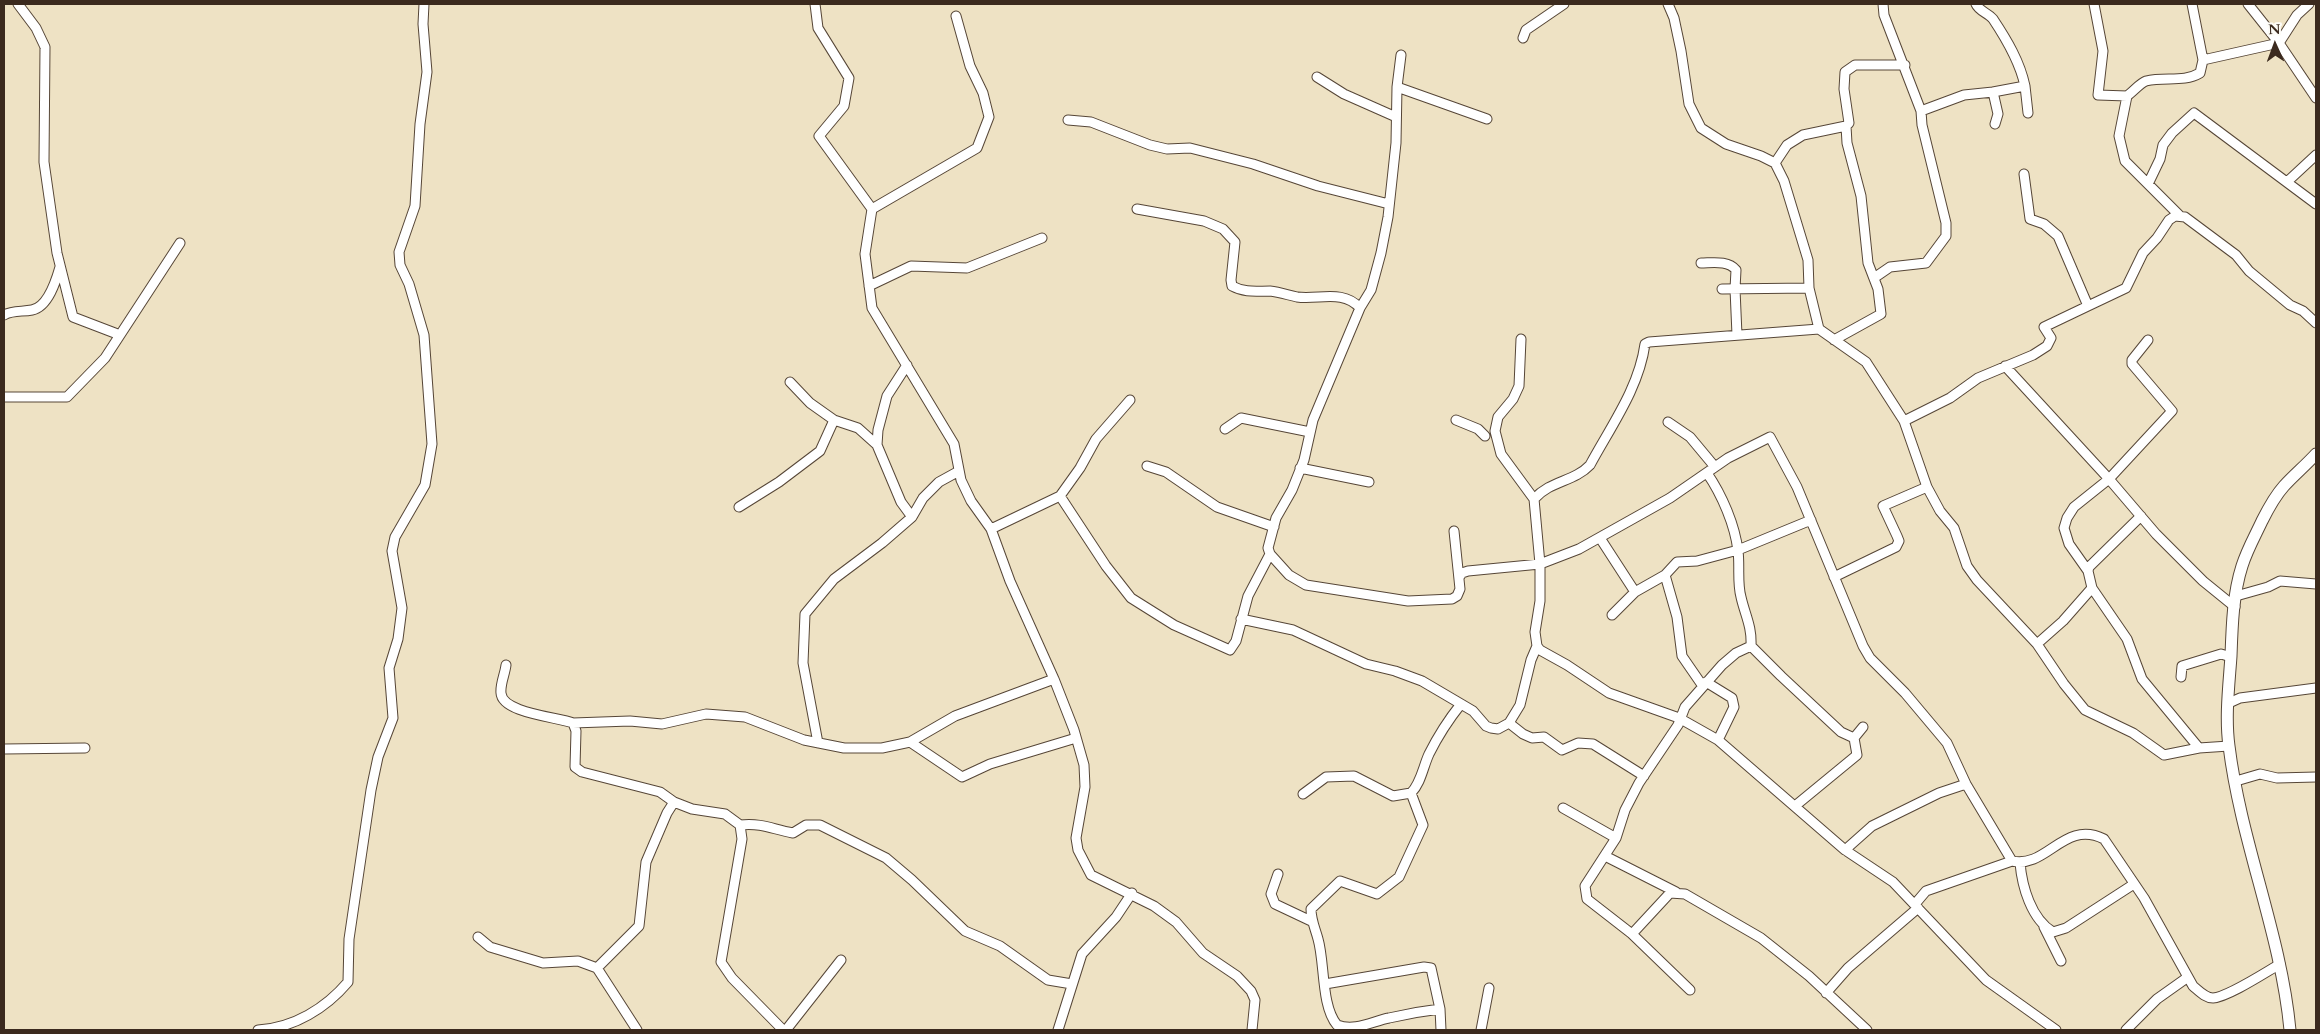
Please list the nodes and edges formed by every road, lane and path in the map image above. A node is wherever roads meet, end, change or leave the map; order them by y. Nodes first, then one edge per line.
1 (18, 4) edge
2 (424, 4) edge
3 (816, 4) edge
4 (1564, 4) edge
5 (1668, 4) edge
6 (1883, 4) edge
7 (1976, 4) edge
8 (2094, 4) edge
9 (2192, 4) edge
10 (2248, 4) edge
11 (2310, 4) edge
12 (956, 16) dead end
13 (1523, 38) dead end
14 (2279, 43) junction
15 (1401, 55) dead end
16 (2202, 60) junction
17 (1905, 65) junction
18 (1317, 77) dead end
19 (2025, 86) junction
20 (1397, 87) junction
21 (1993, 92) junction
22 (2128, 96) junction
23 (2316, 98) edge
24 (1921, 111) junction
25 (2028, 113) dead end
26 (1396, 117) junction
27 (1487, 119) dead end
28 (1068, 120) dead end
29 (1995, 124) dead end
30 (1846, 126) junction
31 (2316, 155) edge
32 (1775, 163) junction
33 (2024, 174) dead end
34 (2288, 181) junction
35 (2148, 184) junction
36 (1389, 204) junction
37 (2316, 204) edge
38 (872, 209) junction
39 (1136, 209) dead end
40 (2180, 216) junction
41 (1042, 238) dead end
42 (180, 243) dead end
43 (1701, 263) dead end
44 (60, 267) junction
45 (1874, 278) junction
46 (869, 286) junction
47 (1735, 288) junction
48 (1809, 288) junction
49 (1722, 289) dead end
50 (2088, 306) junction
51 (1360, 308) junction
52 (4, 314) edge
53 (2316, 323) edge
54 (1819, 329) junction
55 (120, 335) junction
56 (1737, 335) junction
57 (1521, 339) dead end
58 (1834, 340) junction
59 (2148, 340) dead end
60 (907, 365) junction
61 (2006, 366) junction
62 (790, 382) dead end
63 (4, 397) edge
64 (1130, 400) dead end
65 (834, 420) junction
66 (1456, 420) dead end
67 (1904, 421) junction
68 (1668, 422) dead end
69 (1225, 429) dead end
70 (1496, 431) junction
71 (1310, 432) junction
72 (1485, 436) junction
73 (877, 445) junction
74 (1499, 445) junction
75 (2316, 454) edge
76 (1147, 466) dead end
77 (1300, 468) junction
78 (1711, 470) junction
79 (959, 471) junction
80 (2110, 479) junction
81 (1369, 482) dead end
82 (1927, 487) junction
83 (1060, 496) junction
84 (1534, 499) junction
85 (739, 506) dead end
86 (2141, 516) junction
87 (912, 517) junction
88 (1811, 520) junction
89 (1274, 527) junction
90 (991, 528) junction
91 (1454, 531) dead end
92 (1600, 538) junction
93 (1738, 550) junction
94 (1270, 554) junction
95 (1540, 564) junction
96 (2088, 570) junction
97 (1665, 574) junction
98 (1460, 576) junction
99 (1834, 577) junction
100 (2316, 584) edge
101 (2092, 588) junction
102 (1635, 592) junction
103 (2235, 602) junction
104 (1612, 615) dead end
105 (1241, 619) junction
106 (2037, 644) junction
107 (1537, 646) junction
108 (1752, 646) junction
109 (2231, 657) junction
110 (506, 665) dead end
111 (2181, 677) dead end
112 (1054, 679) junction
113 (1704, 683) junction
114 (2316, 688) edge
115 (2229, 703) junction
116 (1461, 704) junction
117 (1679, 718) junction
118 (573, 723) junction
119 (1509, 723) junction
120 (1863, 727) dead end
121 (1076, 738) junction
122 (1854, 738) junction
123 (1718, 740) junction
124 (910, 742) junction
125 (818, 743) junction
126 (2229, 746) junction
127 (85, 748) dead end
128 (2199, 748) junction
129 (4, 749) edge
130 (1644, 776) junction
131 (2316, 777) edge
132 (2236, 781) junction
133 (1966, 784) junction
134 (1411, 793) junction
135 (1303, 794) dead end
136 (674, 802) junction
137 (1795, 806) junction
138 (1563, 808) dead end
139 (740, 825) junction
140 (1616, 838) junction
141 (1845, 850) junction
142 (1605, 856) junction
143 (2016, 862) junction
144 (1278, 874) dead end
145 (2134, 884) junction
146 (1676, 892) junction
147 (1132, 893) junction
148 (1916, 906) junction
149 (1311, 921) junction
150 (2044, 926) junction
151 (1632, 934) junction
152 (478, 937) dead end
153 (841, 960) dead end
154 (2061, 961) dead end
155 (2280, 964) junction
156 (597, 968) junction
157 (2188, 977) junction
158 (1072, 984) junction
159 (1325, 984) junction
160 (1489, 988) dead end
161 (1690, 990) dead end
162 (1826, 993) junction
163 (1440, 1009) junction
164 (1373, 1027) edge
165 (2129, 1029) edge
166 (258, 1030) edge
167 (637, 1030) edge
168 (785, 1030) edge
169 (1058, 1030) edge
170 (1252, 1030) edge
171 (1441, 1030) edge
172 (1481, 1030) edge
173 (1867, 1030) edge
174 (2056, 1030) edge
175 (2290, 1030) edge

1 - 44 street
2 - 166 street
3 - 38 street
4 - 13 street
5 - 32 street
6 - 17 street
7 - 19 street
8 - 22 street
9 - 16 street
10 - 14 street
11 - 14 street
12 - 38 street
14 - 16 street
14 - 23 street
15 - 20 street
16 - 22 street
17 - 24 street
17 - 30 street
18 - 26 street
19 - 21 street
19 - 25 street
20 - 26 street
20 - 27 street
21 - 24 street
21 - 29 street
22 - 35 street
24 - 45 street
26 - 36 street
28 - 36 street
30 - 32 street
30 - 45 street
31 - 34 street
32 - 48 street
33 - 50 street
34 - 35 street
34 - 37 street
35 - 40 street
36 - 51 street
38 - 46 street
39 - 51 street
40 - 50 street
40 - 53 street
41 - 46 street
42 - 55 street
43 - 47 street
44 - 52 street
44 - 55 street
45 - 58 street
46 - 60 street
47 - 48 street
47 - 49 street
47 - 56 street
48 - 54 street
50 - 61 street
51 - 71 street
54 - 56 street
54 - 58 street
55 - 63 street
56 - 84 street
57 - 70 street
58 - 67 street
59 - 80 street
60 - 73 street
60 - 79 street
61 - 67 street
61 - 80 street
62 - 65 street
64 - 83 street
65 - 73 street
65 - 85 street
66 - 72 street
67 - 82 street
68 - 78 street
69 - 71 street
70 - 72 street
70 - 74 street
71 - 77 street
72 - 74 street
73 - 87 street
74 - 84 street
75 - 103 street
76 - 89 street
77 - 81 street
77 - 89 street
78 - 88 street
78 - 92 street
78 - 93 street
79 - 87 street
79 - 90 street
80 - 86 street
80 - 96 street
82 - 99 street
82 - 106 street
83 - 90 street
83 - 105 street
84 - 95 street
86 - 96 street
86 - 103 street
87 - 125 street
88 - 93 street
88 - 99 street
89 - 94 street
90 - 112 street
91 - 98 street
92 - 95 street
92 - 102 street
93 - 97 street
93 - 108 street
94 - 98 street
94 - 105 street
95 - 98 street
95 - 107 street
96 - 101 street
97 - 102 street
97 - 113 street
99 - 133 street
100 - 103 street
101 - 106 street
101 - 128 street
102 - 104 street
103 - 109 street
105 - 116 street
106 - 128 street
107 - 117 street
107 - 119 street
108 - 113 street
108 - 122 street
109 - 111 street
109 - 115 street
110 - 118 street
112 - 121 street
112 - 124 street
113 - 117 street
113 - 123 street
114 - 115 street
115 - 126 street
116 - 119 street
116 - 134 street
117 - 123 street
117 - 130 street
118 - 125 street
118 - 136 street
119 - 130 street
120 - 122 street
121 - 124 street
121 - 147 street
122 - 137 street
123 - 137 street
124 - 125 street
126 - 128 street
126 - 132 street
127 - 129 street
130 - 140 street
131 - 132 street
132 - 155 street
133 - 141 street
133 - 143 street
134 - 135 street
134 - 149 street
136 - 139 street
136 - 156 street
137 - 141 street
138 - 140 street
139 - 158 street
139 - 168 street
140 - 142 street
141 - 148 street
142 - 146 street
142 - 151 street
143 - 145 street
143 - 148 street
143 - 150 street
144 - 149 street
145 - 150 street
145 - 157 street
146 - 151 street
146 - 162 street
147 - 158 street
147 - 170 street
148 - 162 street
148 - 174 street
149 - 159 street
150 - 154 street
151 - 161 street
152 - 156 street
153 - 168 street
155 - 157 street
155 - 175 street
156 - 167 street
157 - 165 street
158 - 169 street
159 - 163 street
159 - 164 street
160 - 172 street
162 - 173 street
163 - 164 street
163 - 171 street

